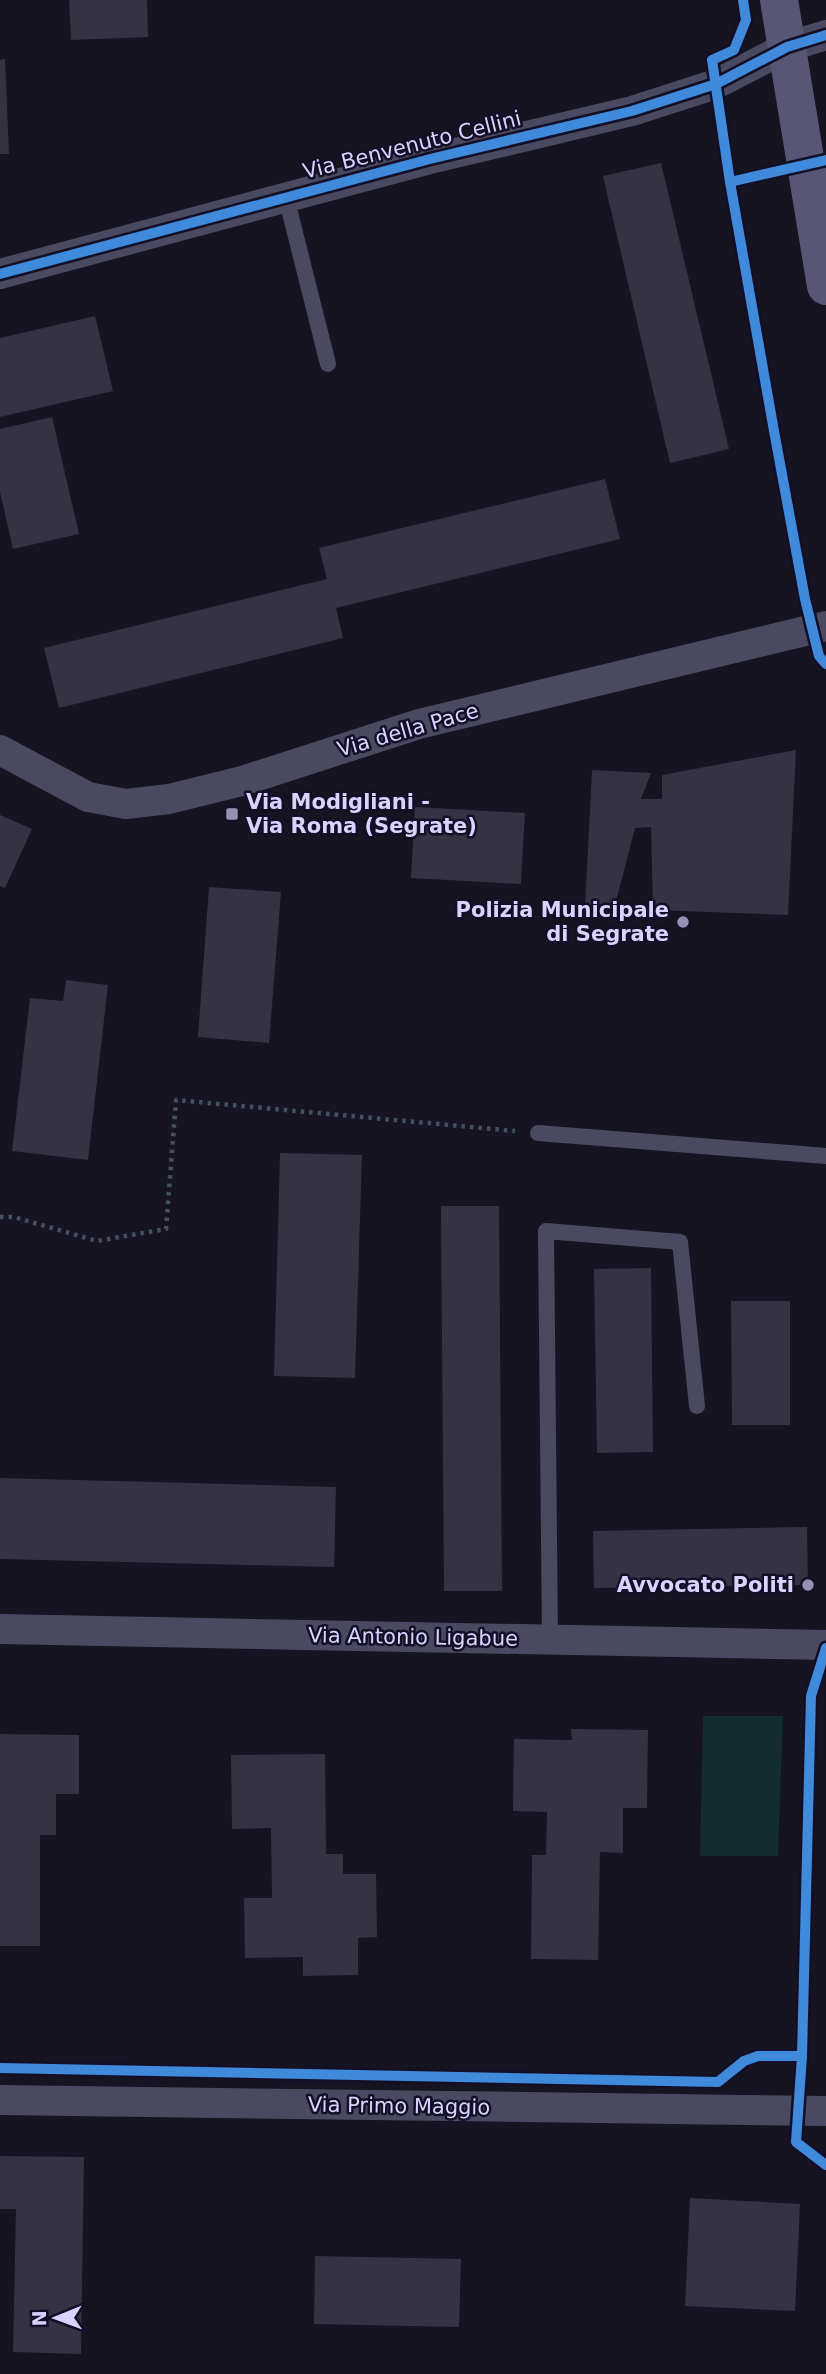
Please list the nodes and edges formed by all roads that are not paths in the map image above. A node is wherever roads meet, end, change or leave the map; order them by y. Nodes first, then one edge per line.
1 (779, 0) edge
2 (826, 35) edge
3 (788, 47) junction
4 (286, 197) junction
5 (0, 274) edge
6 (826, 286) edge
7 (328, 364) dead end
8 (826, 626) edge
9 (0, 750) edge
10 (538, 1133) road end
11 (826, 1156) edge
12 (697, 1406) dead end
13 (0, 1629) edge
14 (550, 1640) junction
15 (826, 1645) edge
16 (0, 2100) edge
17 (812, 2111) edge
18 (826, 2131) edge

1 - 3 street
2 - 3 street, Via Benvenuto Cellini
3 - 4 street, Via Benvenuto Cellini
3 - 6 street
4 - 5 street, Via Benvenuto Cellini
4 - 7 lane
8 - 9 street, Via della Pace
10 - 11 lane
12 - 14 lane
13 - 14 street, Via Antonio Ligabue
14 - 15 street, Via Antonio Ligabue
16 - 17 street, Via Primo Maggio
17 - 18 street, Via Primo Maggio

